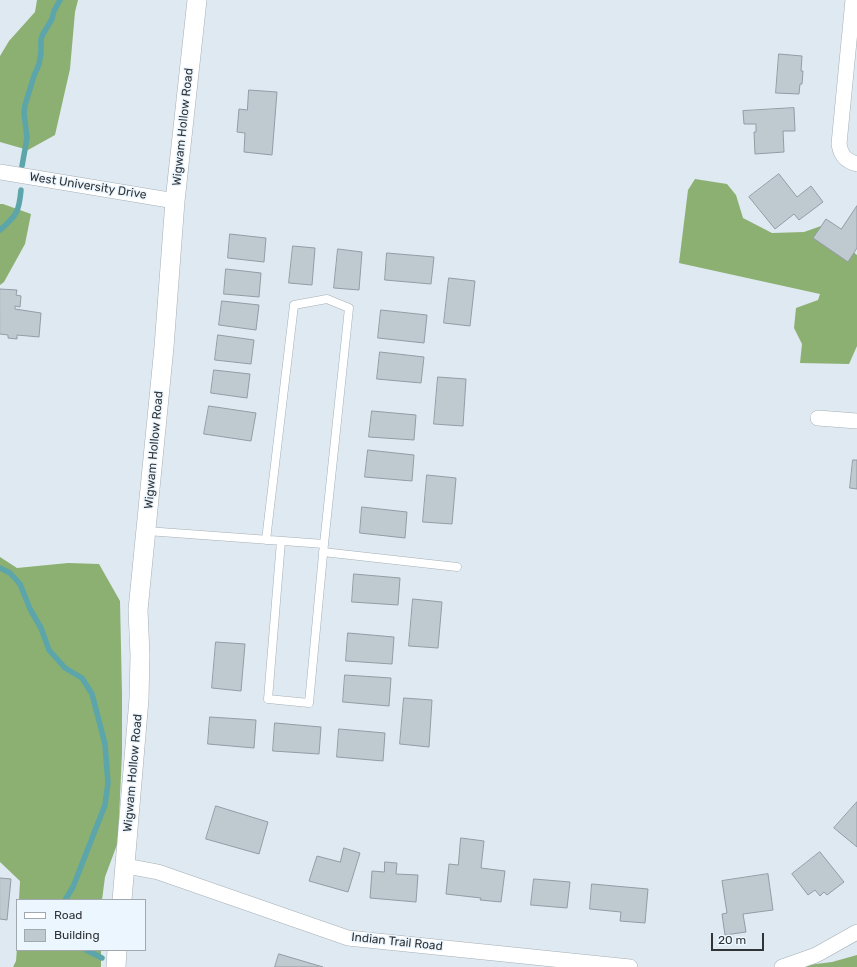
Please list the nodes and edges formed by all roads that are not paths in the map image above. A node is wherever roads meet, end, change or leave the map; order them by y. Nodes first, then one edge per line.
1 (197, 0) edge
2 (853, 0) edge
3 (857, 164) edge
4 (0, 172) edge
5 (175, 201) junction
6 (818, 418) dead end
7 (857, 421) edge
8 (147, 531) junction
9 (266, 540) junction
10 (281, 541) junction
11 (323, 548) junction
12 (457, 567) dead end
13 (126, 866) junction
14 (122, 899) edge
15 (857, 932) edge
16 (117, 951) edge
17 (116, 967) edge
18 (630, 967) edge
19 (782, 967) edge

1 - 5 street, Wigwam Hollow Road
2 - 3 street
4 - 5 street, West University Drive
5 - 8 street, Wigwam Hollow Road
6 - 7 street
8 - 9 lane
8 - 13 street, Wigwam Hollow Road
9 - 10 lane
9 - 11 lane
10 - 11 lane
10 - 11 lane
11 - 12 lane
13 - 14 street, Wigwam Hollow Road
13 - 18 street, Indian Trail Road
15 - 19 street
16 - 17 street

